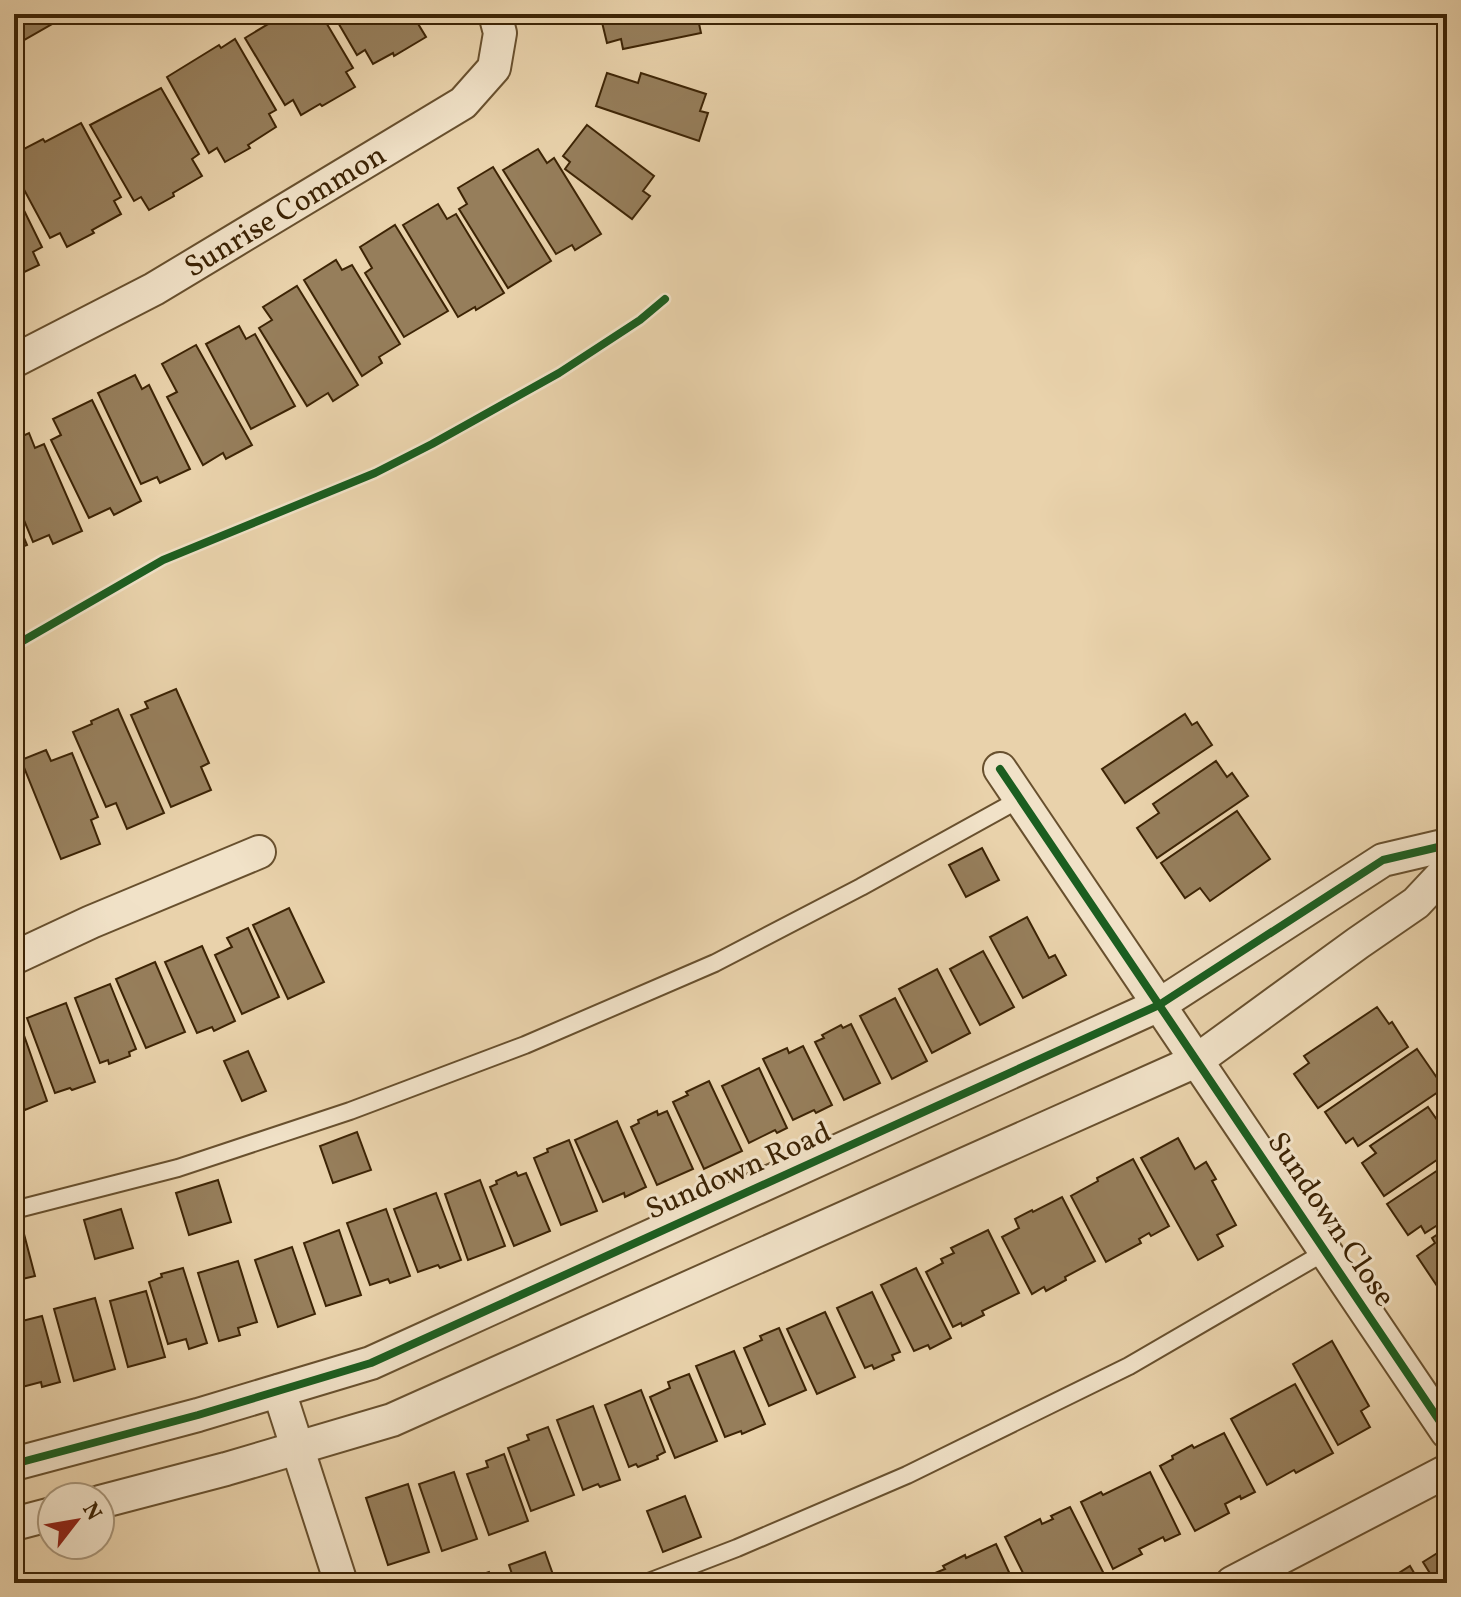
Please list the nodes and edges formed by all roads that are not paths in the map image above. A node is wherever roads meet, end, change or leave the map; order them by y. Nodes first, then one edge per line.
1 (495, 14) edge
2 (14, 361) edge
3 (1000, 769) dead end
4 (1020, 799) junction
5 (1447, 845) edge
6 (259, 852) dead end
7 (1447, 870) edge
8 (14, 958) edge
9 (1159, 1005) junction
10 (1196, 1061) junction
11 (14, 1210) edge
12 (1325, 1252) junction
13 (279, 1391) junction
14 (1447, 1432) edge
15 (297, 1448) junction
16 (14, 1464) edge
17 (1447, 1471) edge
18 (116, 1498) edge
19 (36, 1518) edge
20 (14, 1524) edge
21 (341, 1583) edge
22 (646, 1583) edge
23 (1232, 1583) edge

1 - 2 street, Sunrise Common
3 - 4 street, Sundown Close
4 - 9 street, Sundown Close
4 - 11 lane
5 - 9 street, Sundown Road
6 - 8 street
7 - 10 street
9 - 10 street, Sundown Close
9 - 13 street, Sundown Road
10 - 12 street, Sundown Close
10 - 15 street
12 - 14 street, Sundown Close
12 - 22 lane
13 - 15 street
13 - 16 street, Sundown Road
15 - 18 street
15 - 21 street
17 - 23 street
19 - 20 street

